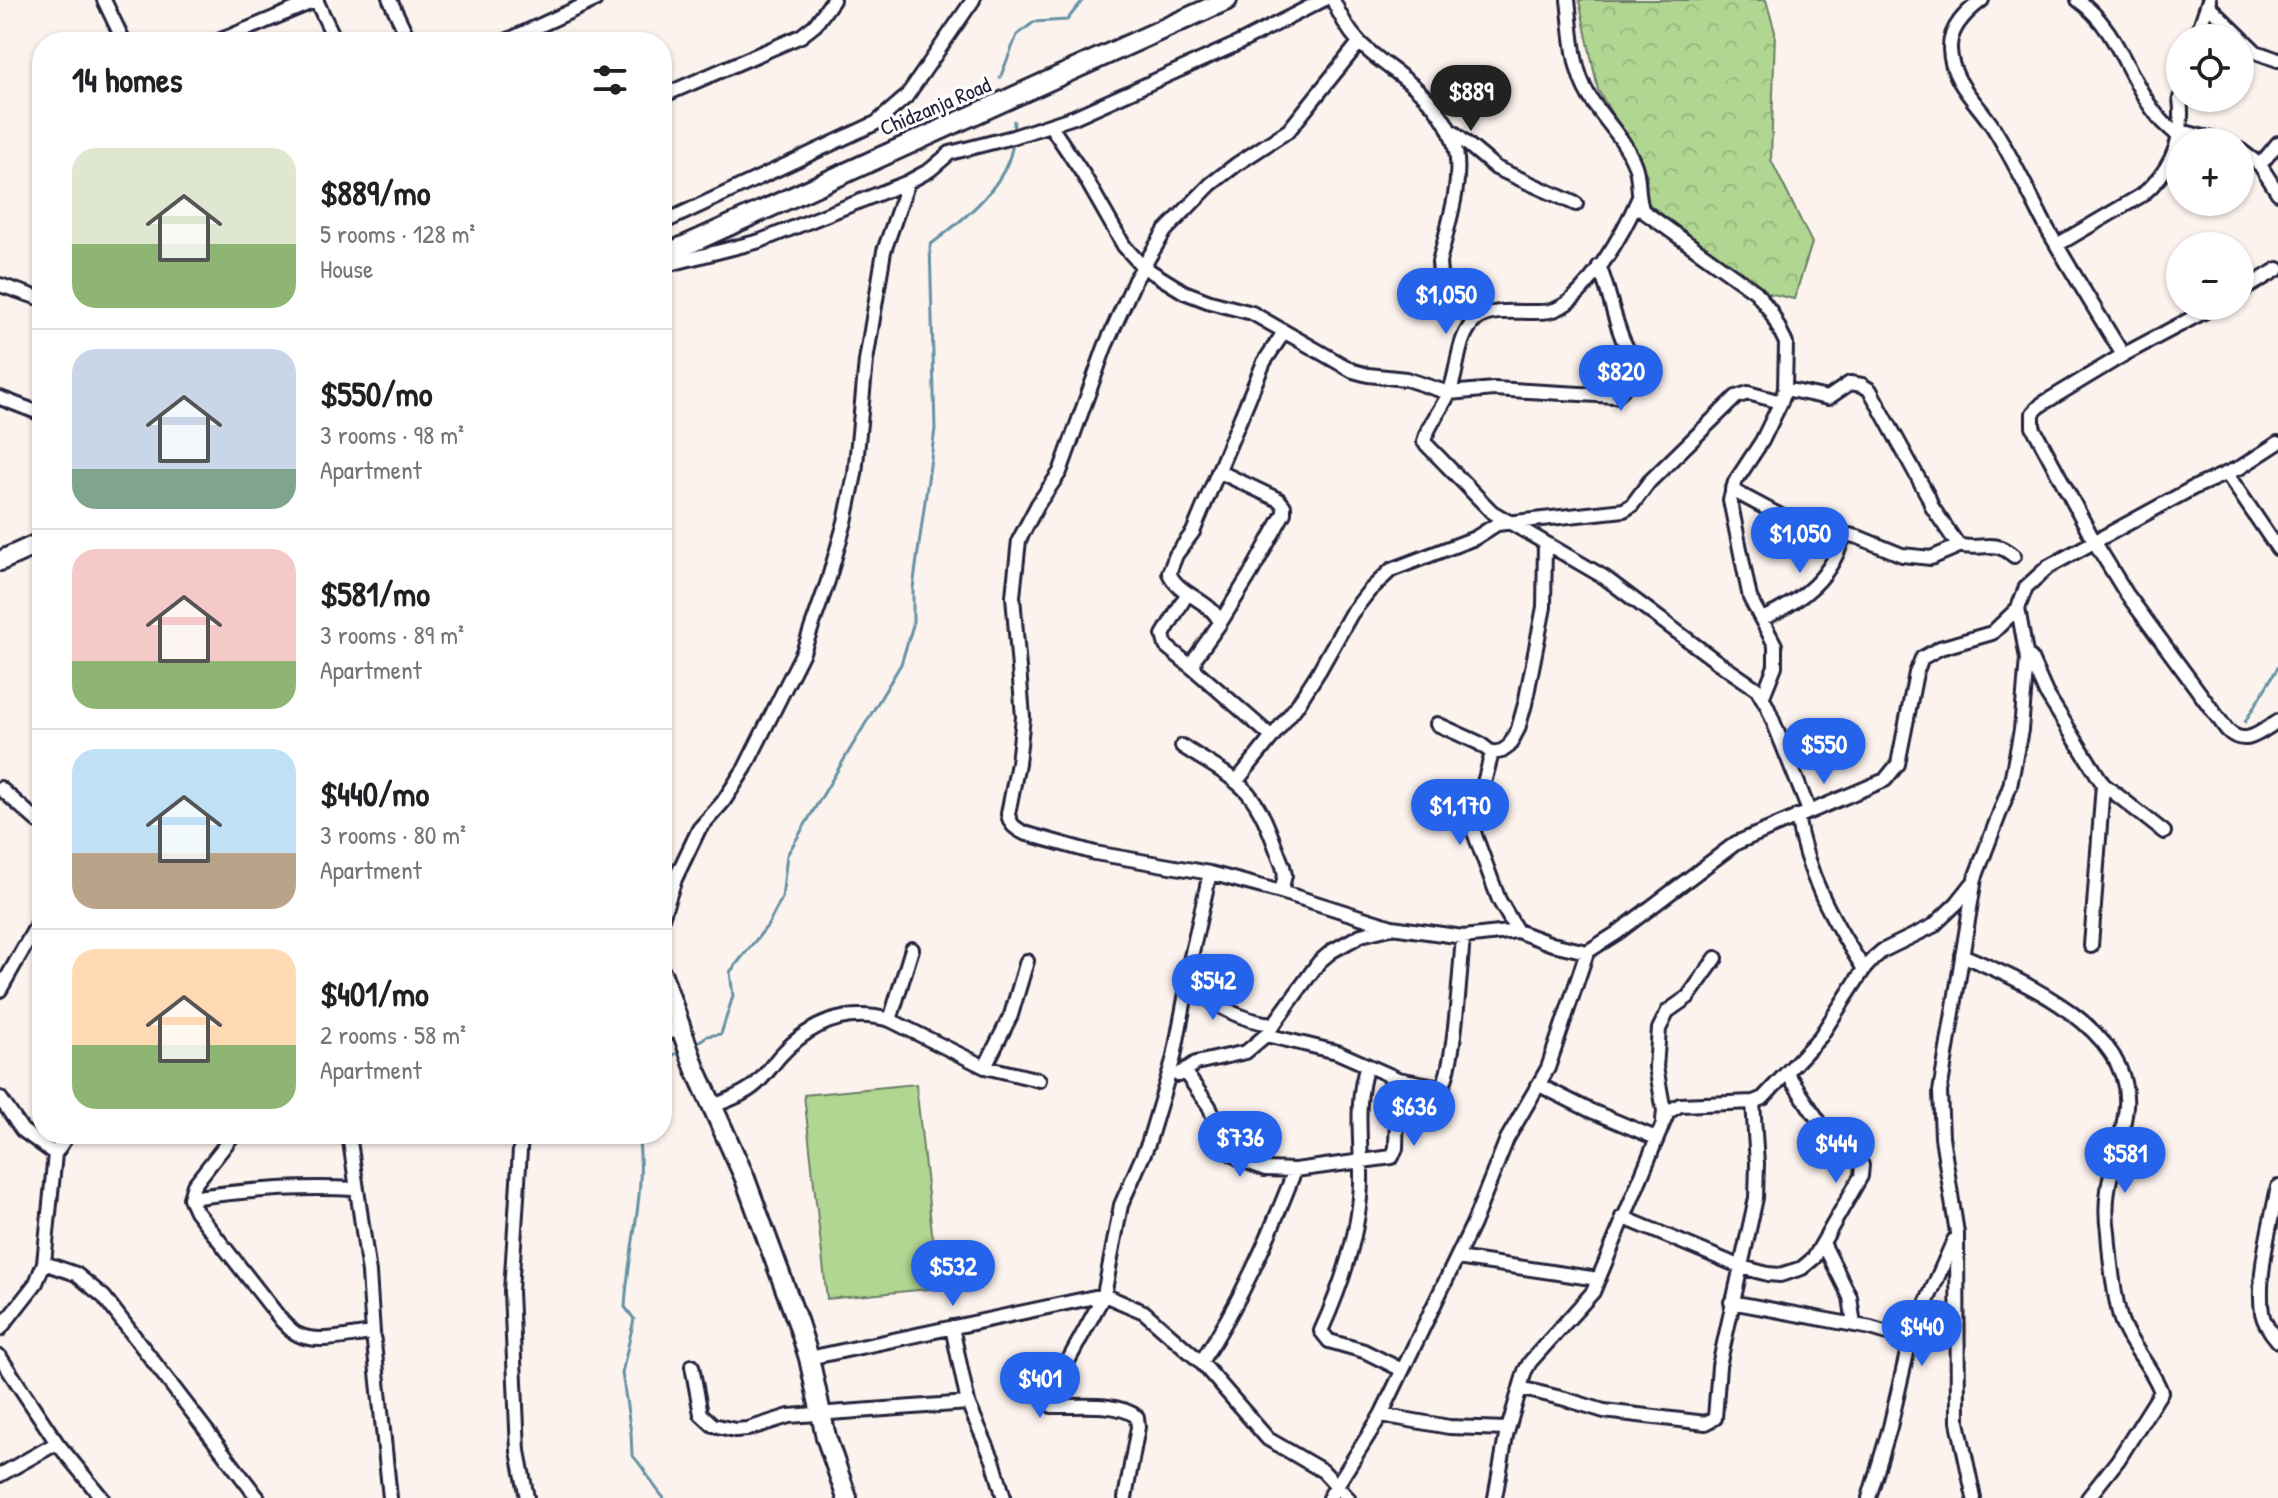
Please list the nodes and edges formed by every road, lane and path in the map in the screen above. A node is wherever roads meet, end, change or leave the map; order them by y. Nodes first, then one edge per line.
1 (104, 0) edge
2 (316, 0) edge
3 (390, 0) edge
4 (595, 0) edge
5 (833, 0) edge
6 (973, 0) edge
7 (1227, 0) edge
8 (1323, 0) edge
9 (1333, 0) edge
10 (1568, 0) edge
11 (1982, 0) edge
12 (2078, 0) edge
13 (2209, 2) edge
14 (2201, 24) edge
15 (119, 32) edge
16 (240, 32) edge
17 (331, 32) edge
18 (405, 32) edge
19 (526, 32) edge
20 (1358, 44) junction
21 (2278, 60) edge
22 (672, 92) edge
23 (1050, 125) junction
24 (2174, 128) edge
25 (1453, 132) junction
26 (2278, 143) edge
27 (2254, 160) edge
28 (2260, 165) junction
29 (2166, 169) edge
30 (908, 182) junction
31 (2278, 193) edge
32 (1639, 197) junction
33 (1576, 204) dead end
34 (672, 218) edge
35 (2057, 245) junction
36 (672, 251) edge
37 (672, 263) edge
38 (1142, 266) junction
39 (1599, 266) junction
40 (2278, 269) edge
41 (2254, 284) edge
42 (0, 285) edge
43 (32, 296) edge
44 (2189, 320) edge
45 (1474, 321) junction
46 (1284, 332) junction
47 (2123, 355) junction
48 (1449, 393) junction
49 (1783, 396) junction
50 (0, 398) edge
51 (32, 410) edge
52 (2278, 443) edge
53 (1218, 471) junction
54 (2227, 474) junction
55 (1732, 490) junction
56 (1509, 522) junction
57 (1844, 533) junction
58 (2094, 541) junction
59 (1545, 543) junction
60 (1959, 546) junction
61 (32, 547) edge
62 (2278, 549) edge
63 (2014, 556) dead end
64 (0, 561) edge
65 (1187, 594) junction
66 (2018, 608) junction
67 (1762, 619) junction
68 (1220, 623) junction
69 (2026, 645) junction
70 (1194, 669) junction
71 (1763, 696) junction
72 (2278, 721) edge
73 (1437, 724) dead end
74 (1272, 737) junction
75 (1182, 746) dead end
76 (1492, 753) junction
77 (1236, 782) junction
78 (2103, 784) junction
79 (0, 788) edge
80 (1803, 814) junction
81 (32, 816) edge
82 (2164, 832) dead end
83 (1210, 873) junction
84 (1975, 878) junction
85 (672, 888) edge
86 (1281, 892) junction
87 (1392, 927) junction
88 (1517, 931) junction
89 (32, 934) edge
90 (1463, 937) junction
91 (2091, 946) dead end
92 (912, 949) dead end
93 (1587, 952) junction
94 (1962, 955) junction
95 (1716, 958) dead end
96 (1027, 961) dead end
97 (1864, 969) junction
98 (1188, 970) junction
99 (0, 990) edge
100 (672, 1006) edge
101 (890, 1020) junction
102 (1274, 1024) junction
103 (679, 1027) junction
104 (672, 1031) edge
105 (1266, 1035) junction
106 (1367, 1066) junction
107 (985, 1067) junction
108 (1184, 1071) junction
109 (1787, 1073) junction
110 (1398, 1079) junction
111 (1039, 1080) dead end
112 (1166, 1085) junction
113 (1539, 1085) junction
114 (0, 1098) edge
115 (1753, 1102) junction
116 (712, 1107) junction
117 (1662, 1123) junction
118 (32, 1137) edge
119 (1656, 1138) junction
120 (41, 1144) edge
121 (62, 1144) edge
122 (226, 1144) edge
123 (350, 1144) edge
124 (520, 1144) edge
125 (55, 1154) junction
126 (1360, 1163) junction
127 (1295, 1170) junction
128 (2278, 1187) edge
129 (355, 1189) junction
130 (190, 1198) junction
131 (1622, 1217) junction
132 (1957, 1233) junction
133 (1823, 1243) junction
134 (1457, 1258) junction
135 (44, 1263) junction
136 (1741, 1267) junction
137 (1598, 1279) junction
138 (1104, 1295) junction
139 (1731, 1302) junction
140 (1854, 1325) junction
141 (952, 1327) junction
142 (0, 1329) edge
143 (373, 1333) junction
144 (1910, 1340) junction
145 (2278, 1341) edge
146 (0, 1357) edge
147 (809, 1358) junction
148 (1201, 1362) junction
149 (692, 1366) dead end
150 (1402, 1370) junction
151 (1520, 1388) junction
152 (968, 1403) junction
153 (821, 1415) junction
154 (1381, 1415) junction
155 (1508, 1429) junction
156 (57, 1443) junction
157 (0, 1475) edge
158 (1336, 1485) junction
159 (102, 1498) edge
160 (258, 1498) edge
161 (390, 1498) edge
162 (527, 1498) edge
163 (847, 1498) edge
164 (1004, 1498) edge
165 (1125, 1498) edge
166 (1329, 1498) edge
167 (1348, 1498) edge
168 (1495, 1498) edge
169 (1869, 1498) edge
170 (1974, 1498) edge
171 (2088, 1498) edge

1 - 15 street
2 - 16 street
2 - 17 street
3 - 18 street
4 - 19 street
5 - 22 street
6 - 34 street
7 - 36 street, Chidzanja Road
8 - 23 street
9 - 20 street
10 - 32 street
11 - 35 street
12 - 24 street
13 - 14 street
13 - 21 street
20 - 25 street
20 - 38 street
23 - 30 street
23 - 38 street
25 - 33 street
25 - 45 street
26 - 28 street
27 - 28 street
28 - 31 street
29 - 35 street
30 - 37 street
30 - 85 street
32 - 39 street
32 - 49 street
35 - 47 street
38 - 46 street
38 - 83 street
39 - 45 street
39 - 48 street
40 - 41 street
42 - 43 street
44 - 47 street
45 - 48 street
46 - 48 street
46 - 53 street
47 - 58 street
48 - 56 street
49 - 55 street
49 - 56 street
49 - 60 street
50 - 51 street
52 - 54 street
53 - 65 street
53 - 68 street
54 - 58 street
54 - 62 street
55 - 57 street
55 - 67 street
56 - 59 street
56 - 74 street
57 - 60 street
57 - 67 street
58 - 66 street
58 - 72 street
59 - 71 street
59 - 76 street
60 - 63 street
61 - 64 street
65 - 68 street
65 - 70 street
66 - 69 street
66 - 80 street
67 - 71 street
68 - 70 street
69 - 78 street
69 - 84 street
70 - 74 street
71 - 80 street
73 - 76 street
74 - 77 street
75 - 77 street
76 - 88 street
77 - 86 street
78 - 82 street
78 - 91 street
79 - 81 street
80 - 93 street
80 - 97 street
83 - 86 street
83 - 98 street
84 - 94 street
84 - 97 street
86 - 87 street
87 - 90 street
87 - 102 street
88 - 90 street
88 - 93 street
89 - 99 street
90 - 110 street
92 - 101 street
93 - 113 street
94 - 132 street
94 - 171 street
95 - 117 street
96 - 107 street
97 - 109 street
98 - 102 street
98 - 112 street
100 - 103 street
101 - 107 street
101 - 116 street
102 - 105 street
103 - 104 street
103 - 116 street
105 - 106 street
105 - 108 street
106 - 110 street
106 - 126 street
107 - 111 street
108 - 112 street
108 - 127 street
109 - 115 street
109 - 133 street
110 - 126 street
112 - 138 street
113 - 119 street
113 - 134 street
114 - 118 street
115 - 117 street
115 - 136 street
116 - 147 street
117 - 119 street
119 - 131 street
120 - 125 street
121 - 125 street
122 - 130 street
123 - 129 street
124 - 162 street
125 - 135 street
126 - 127 street
126 - 150 street
127 - 148 street
128 - 145 street
129 - 130 street
129 - 143 street
130 - 143 street
131 - 136 street
131 - 137 street
132 - 144 street
132 - 170 street
133 - 136 street
133 - 140 street
134 - 137 street
134 - 150 street
135 - 142 street
135 - 160 street
136 - 139 street
137 - 151 street
138 - 141 street
138 - 148 street
138 - 165 street
139 - 140 street
139 - 151 street
140 - 144 street
141 - 147 street
141 - 152 street
143 - 161 street
144 - 169 street
146 - 156 street
147 - 153 street
148 - 158 street
149 - 153 street
150 - 154 street
151 - 155 street
152 - 153 street
152 - 164 street
153 - 163 street
154 - 155 street
154 - 158 street
155 - 168 street
156 - 157 street
156 - 159 street
158 - 166 street
158 - 167 street

